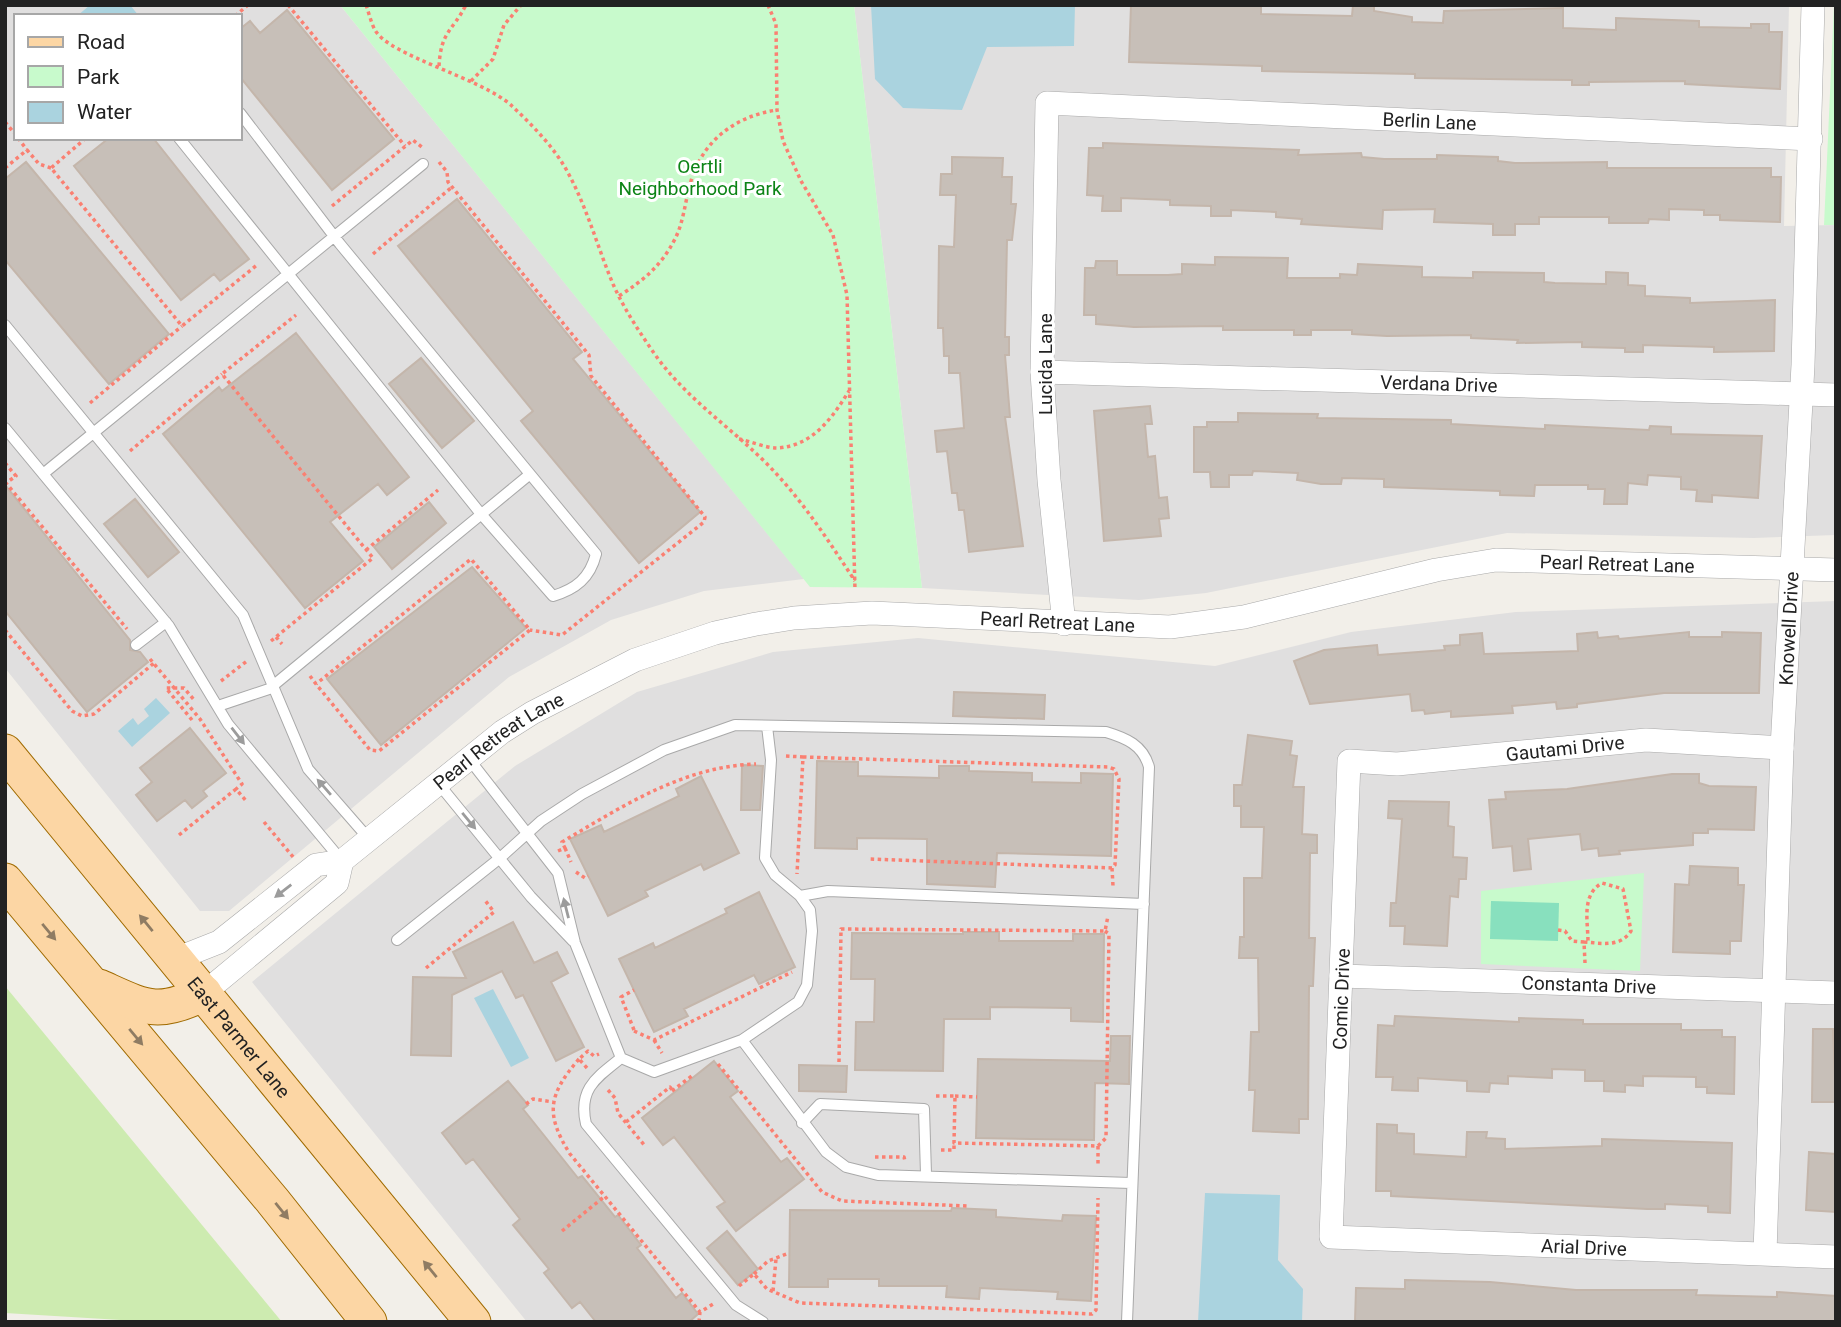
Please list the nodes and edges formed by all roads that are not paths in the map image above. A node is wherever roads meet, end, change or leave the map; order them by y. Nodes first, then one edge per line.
1 (1813, 5) edge
2 (1047, 103) joint
3 (242, 116) edge
4 (1811, 139) junction
5 (181, 140) edge
6 (423, 164) dead end
7 (334, 237) junction
8 (286, 275) junction
9 (5, 325) edge
10 (1042, 372) junction
11 (1836, 395) edge
12 (1801, 396) junction
13 (5, 428) edge
14 (93, 433) junction
15 (43, 474) junction
16 (529, 475) junction
17 (481, 514) junction
18 (1793, 569) junction
19 (1836, 570) edge
20 (166, 622) junction
21 (1064, 624) junction
22 (136, 645) dead end
23 (275, 684) junction
24 (218, 706) junction
25 (767, 726) junction
26 (1782, 748) junction
27 (5, 752) edge
28 (469, 759) junction
29 (1349, 761) joint
30 (438, 783) junction
31 (527, 834) junction
32 (369, 839) junction
33 (500, 858) junction
34 (342, 860) junction
35 (5, 881) edge
36 (800, 895) junction
37 (1144, 904) junction
38 (397, 940) dead end
39 (575, 943) junction
40 (176, 959) junction
41 (1341, 976) junction
42 (92, 984) junction
43 (1774, 990) junction
44 (204, 993) junction
45 (1836, 993) edge
46 (742, 1040) junction
47 (621, 1058) junction
48 (802, 1123) junction
49 (926, 1174) junction
50 (1131, 1183) junction
51 (1331, 1237) joint
52 (1765, 1253) junction
53 (1836, 1257) edge
54 (369, 1322) edge
55 (473, 1322) edge
56 (763, 1322) edge
57 (1127, 1322) edge

1 - 4 street, Knowell Drive
2 - 4 street, Berlin Lane
2 - 10 street, Lucida Lane
3 - 7 lane
4 - 12 street, Knowell Drive
5 - 8 lane
6 - 7 lane
7 - 8 lane
7 - 16 lane
8 - 14 lane
8 - 17 lane
9 - 14 lane
10 - 12 street, Verdana Drive
10 - 21 street, Lucida Lane
11 - 12 street, Verdana Drive
12 - 18 street, Knowell Drive
13 - 15 lane
14 - 15 lane
14 - 23 lane
15 - 20 lane
16 - 17 lane
16 - 17 lane
17 - 23 lane
18 - 19 street, Pearl Retreat Lane
18 - 21 street, Pearl Retreat Lane
18 - 26 street, Knowell Drive
20 - 22 lane
20 - 24 lane
21 - 28 street, Pearl Retreat Lane
23 - 24 lane
32 -> 23 lane
24 -> 34 lane
25 - 31 lane
25 - 36 lane
25 - 37 lane
26 - 29 street, Gautami Drive
26 - 43 street, Knowell Drive
40 -> 27 main road, East Parmer Lane
28 - 30 street, Pearl Retreat Lane
28 - 31 lane
29 - 41 street, Comic Drive
30 - 32 street, Pearl Retreat Lane
30 -> 33 lane
31 - 33 lane
39 -> 31 lane
32 - 34 street, Pearl Retreat Lane
33 - 38 lane
33 - 39 lane
34 -> 40 street, Pearl Retreat Lane
34 - 44 street, Pearl Retreat Lane
35 -> 42 main road
36 - 37 lane
36 - 46 lane
37 - 50 lane
39 - 47 lane
40 - 44 main road, East Parmer Lane
41 - 43 street, Constanta Drive
41 - 51 street, Comic Drive
42 - 44 main road
42 -> 54 main road
43 - 45 street, Constanta Drive
43 - 52 street, Knowell Drive
55 -> 44 main road, East Parmer Lane
46 - 47 lane
46 - 48 lane
47 - 56 lane
48 - 49 lane
48 - 49 lane
49 - 50 lane
50 - 57 lane
51 - 52 street, Arial Drive
52 - 53 street, Arial Drive

